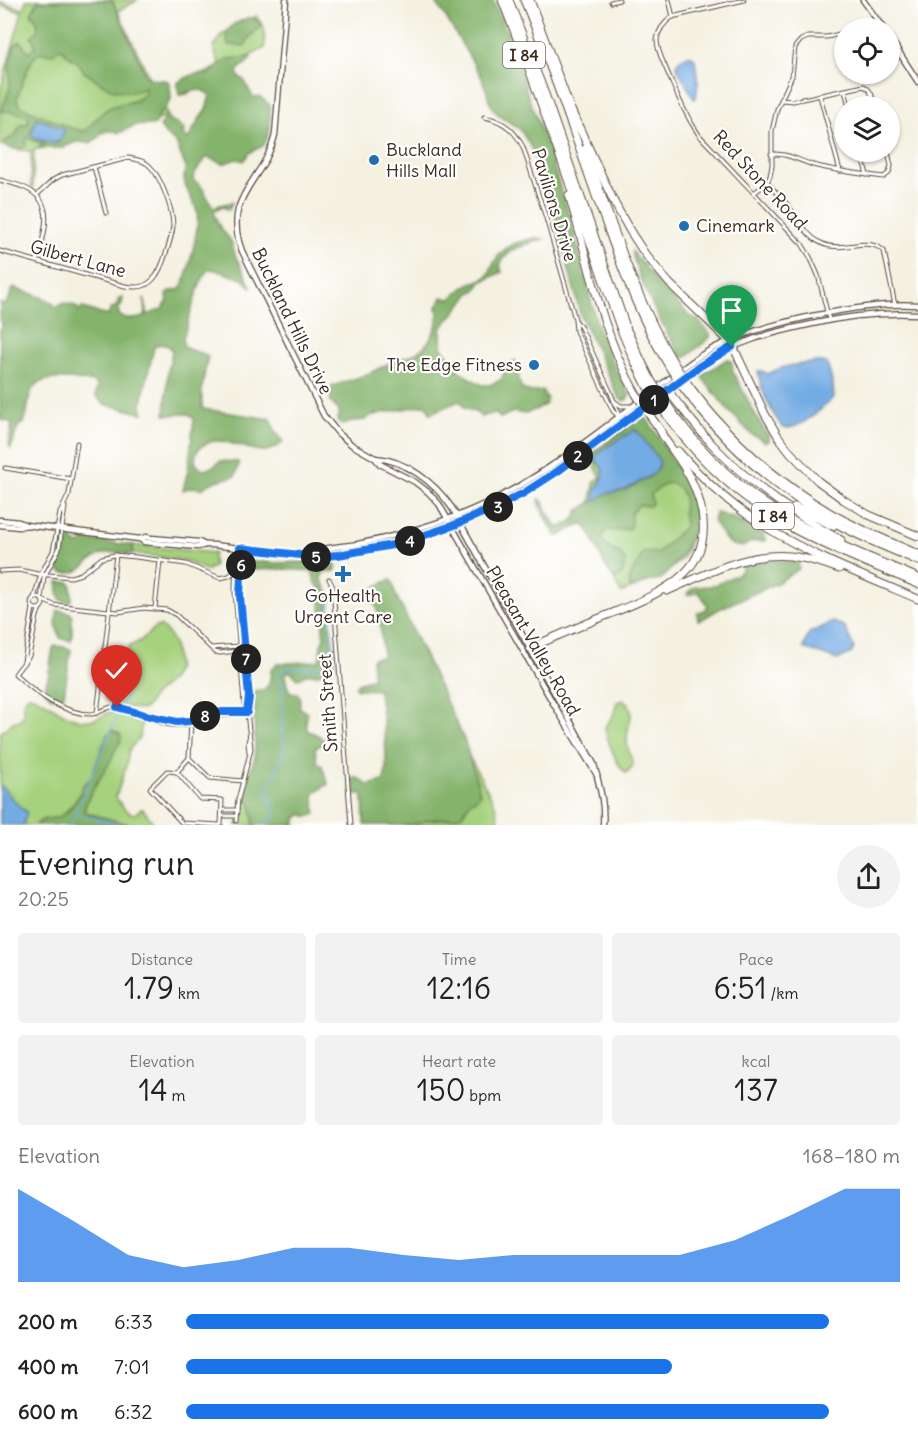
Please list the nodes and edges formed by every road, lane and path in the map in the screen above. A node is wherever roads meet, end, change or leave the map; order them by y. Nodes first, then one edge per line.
1 (286, 0) edge
2 (502, 0) edge
3 (509, 0) edge
4 (524, 0) edge
5 (530, 0) edge
6 (619, 0) edge
7 (669, 0) edge
8 (744, 0) edge
9 (863, 0) edge
10 (610, 2) dead end
11 (673, 17) junction
12 (875, 18) edge
13 (834, 35) edge
14 (900, 54) edge
15 (918, 82) edge
16 (844, 91) junction
17 (820, 96) junction
18 (846, 96) edge
19 (872, 96) edge
20 (782, 100) junction
21 (571, 110) junction
22 (484, 117) dead end
23 (557, 149) junction
24 (771, 154) junction
25 (864, 162) edge
26 (890, 162) edge
27 (94, 167) junction
28 (840, 171) junction
29 (867, 175) junction
30 (0, 180) edge
31 (767, 183) junction
32 (754, 193) junction
33 (37, 195) junction
34 (106, 213) dead end
35 (0, 251) edge
36 (37, 261) junction
37 (895, 305) junction
38 (918, 305) edge
39 (827, 313) junction
40 (918, 314) edge
41 (575, 320) junction
42 (829, 320) junction
43 (731, 343) junction
44 (585, 353) junction
45 (592, 354) junction
46 (673, 366) junction
47 (650, 384) junction
48 (685, 384) junction
49 (667, 386) junction
50 (613, 400) junction
51 (661, 402) junction
52 (635, 405) junction
53 (618, 417) junction
54 (623, 423) junction
55 (659, 428) junction
56 (77, 443) dead end
57 (375, 458) junction
58 (5, 468) dead end
59 (71, 479) junction
60 (520, 485) junction
61 (524, 493) junction
62 (456, 516) junction
63 (448, 519) junction
64 (0, 520) edge
65 (460, 523) junction
66 (0, 525) edge
67 (26, 525) junction
68 (452, 526) junction
69 (60, 529) junction
70 (918, 537) edge
71 (873, 541) junction
72 (360, 543) junction
73 (240, 548) junction
74 (360, 552) junction
75 (116, 555) junction
76 (300, 555) junction
77 (918, 555) edge
78 (160, 561) junction
79 (918, 561) edge
80 (886, 563) junction
81 (51, 564) junction
82 (0, 571) edge
83 (235, 571) junction
84 (43, 574) junction
85 (58, 576) junction
86 (918, 578) edge
87 (329, 579) dead end
88 (494, 584) junction
89 (918, 584) edge
90 (486, 585) junction
91 (888, 586) junction
92 (650, 596) junction
93 (34, 598) junction
94 (918, 599) edge
95 (42, 600) junction
96 (54, 605) junction
97 (33, 608) junction
98 (41, 608) junction
99 (155, 608) junction
100 (110, 612) junction
101 (245, 648) junction
102 (240, 649) junction
103 (526, 649) junction
104 (24, 662) junction
105 (248, 683) junction
106 (242, 684) junction
107 (563, 707) junction
108 (557, 710) junction
109 (247, 712) junction
110 (98, 713) junction
111 (190, 722) junction
112 (189, 758) junction
113 (177, 772) junction
114 (597, 775) junction
115 (243, 781) junction
116 (222, 810) junction
117 (237, 810) junction
118 (222, 816) junction
119 (236, 816) junction
120 (236, 821) dead end
121 (221, 825) edge
122 (351, 825) edge
123 (603, 825) edge

1 - 57 main road, Buckland Hills Drive
2 - 23 highway, I 84
3 - 47 highway
4 - 46 highway
5 - 21 highway, I 84
6 - 10 street
7 - 11 street
8 - 11 street
9 - 12 main road
11 - 32 street, Red Stone Road
13 - 20 street
14 - 15 main road
16 - 17 street
16 - 18 street
16 - 19 street
17 - 20 street
17 - 28 street
20 - 24 street
21 - 43 highway
21 - 46 highway, I 84
22 - 41 street, Pavilions Drive
23 - 47 highway, I 84
23 - 55 highway, bridge
24 - 28 street
24 - 31 street
25 - 29 street
26 - 29 street
27 - 33 street, Gilbert Lane
27 - 34 street
27 - 36 street, Gilbert Lane
28 - 29 street
30 - 33 street
31 - 32 street
31 - 37 street
32 - 39 street, Red Stone Road
33 - 36 street
35 - 36 street, Gilbert Lane
37 - 38 main road
37 - 39 main road
39 - 42 street, Red Stone Road
39 - 43 main road
40 - 42 main road
41 - 44 street, Pavilions Drive
41 - 45 street, Pavilions Drive
42 - 43 main road
43 - 49 main road
43 - 70 highway
44 - 45 street
44 - 53 street, Pavilions Drive
45 - 50 street, Pavilions Drive
46 - 48 highway, I 84, bridge
47 - 51 highway, I 84, bridge
48 - 71 highway
48 - 77 highway, I 84
49 - 52 main road
49 - 54 main road
49 - 71 highway
49 - 80 highway
50 - 52 street
50 - 53 street, Pavilions Drive
51 - 80 highway
51 - 89 highway, I 84
52 - 53 main road
53 - 54 street, Pavilions Drive
53 - 60 main road
54 - 61 main road
55 - 91 highway
55 - 92 highway
56 - 59 street
57 - 62 main road, Buckland Hills Drive
57 - 63 main road, Buckland Hills Drive
58 - 59 street
59 - 69 street
60 - 61 main road
60 - 62 main road
61 - 65 main road
62 - 63 main road
62 - 65 main road, Pleasant Valley Road
63 - 68 main road, Pleasant Valley Road
63 - 72 main road
64 - 67 main road
65 - 68 main road
65 - 88 main road, Pleasant Valley Road
66 - 67 main road
67 - 69 main road
68 - 74 main road
68 - 90 main road, Pleasant Valley Road
69 - 73 main road
69 - 81 street
69 - 84 street
71 - 79 highway
72 - 74 main road
72 - 76 main road
73 - 76 main road
73 - 83 street
73 - 101 street
74 - 76 main road
75 - 78 street
75 - 85 street
75 - 100 street
78 - 83 street
78 - 99 street
80 - 86 highway
81 - 84 street
81 - 85 street
82 - 84 street
83 - 102 street
84 - 85 street
84 - 93 street
84 - 95 street
87 - 122 street, Smith Street
88 - 90 main road
88 - 103 main road, Pleasant Valley Road
90 - 103 main road, Pleasant Valley Road
91 - 92 highway
91 - 94 highway
92 - 103 highway
93 - 95 street
93 - 97 street
95 - 96 street
95 - 98 street
96 - 98 street
96 - 100 street
97 - 98 street
97 - 104 street
98 - 104 street
99 - 100 street
99 - 102 street
100 - 110 street
101 - 102 street
101 - 105 street
102 - 106 street
103 - 107 main road, Pleasant Valley Road
103 - 108 main road, Pleasant Valley Road
104 - 110 street
105 - 106 street
105 - 109 street
106 - 109 street
107 - 108 main road
107 - 114 main road, Pleasant Valley Road
108 - 114 main road, Pleasant Valley Road
109 - 111 street
109 - 115 street
110 - 111 street
111 - 112 street
112 - 113 street
112 - 115 street
113 - 116 street
113 - 121 street
114 - 123 main road, Pleasant Valley Road
115 - 117 street
116 - 117 street
116 - 118 street
117 - 119 street
118 - 119 street
118 - 121 street
119 - 120 street

